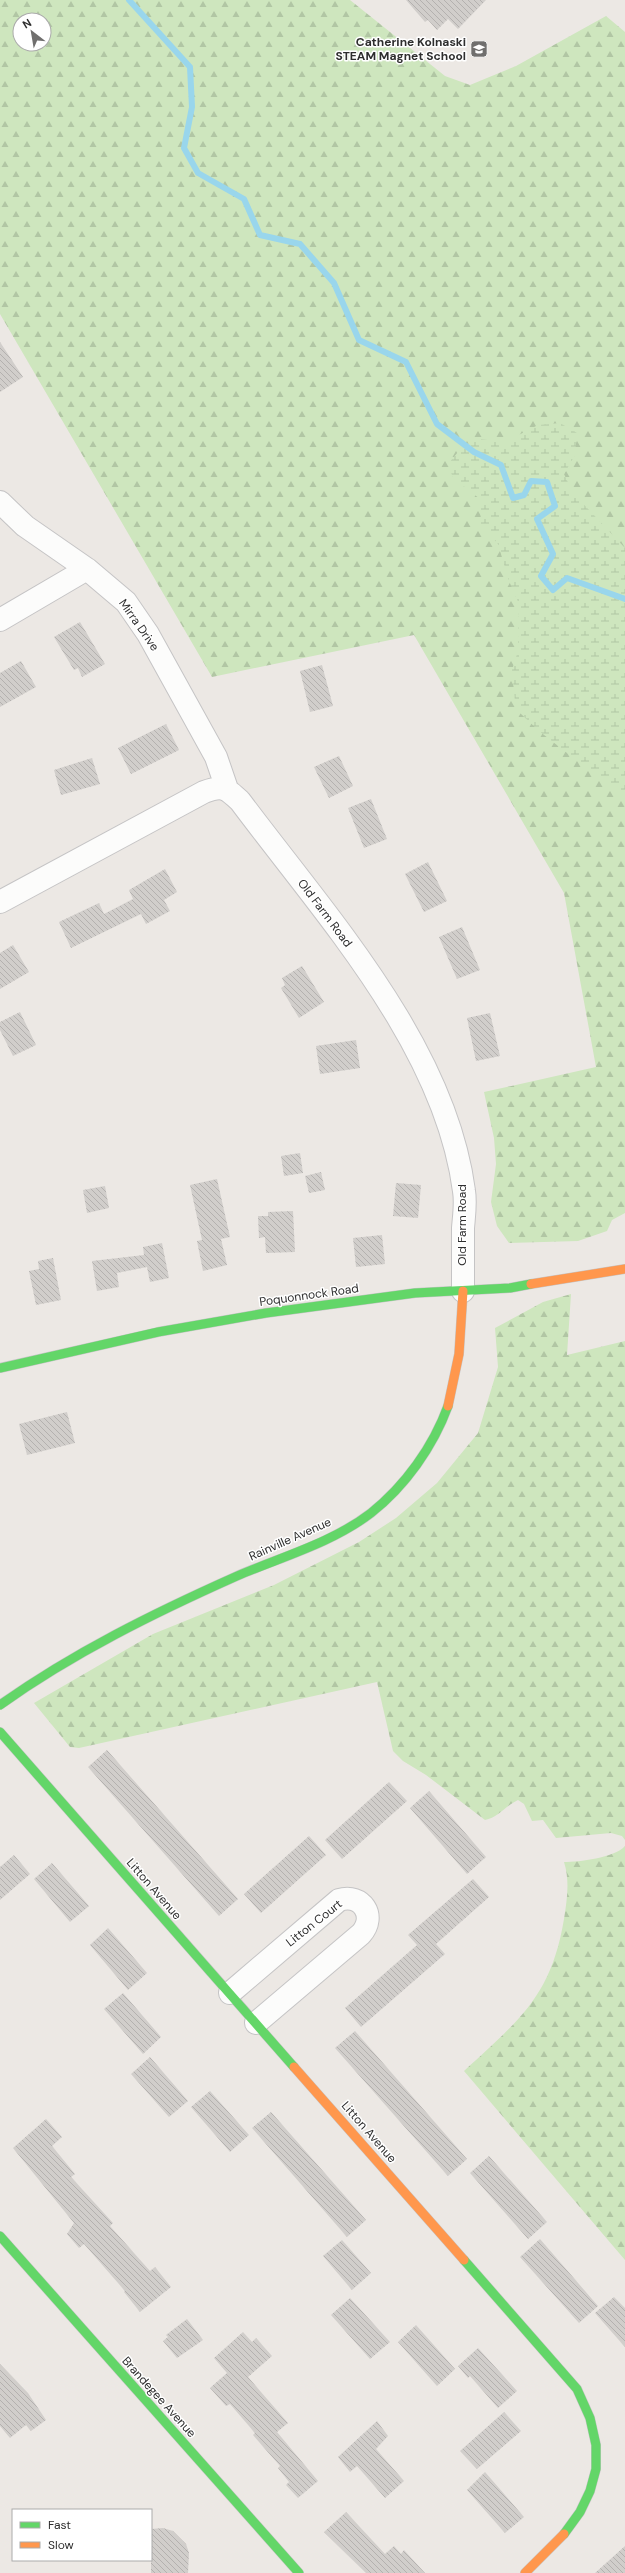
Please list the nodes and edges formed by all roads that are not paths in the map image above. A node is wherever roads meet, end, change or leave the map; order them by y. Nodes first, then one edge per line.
1 (0, 502) edge
2 (87, 569) junction
3 (0, 620) edge
4 (227, 789) junction
5 (0, 902) edge
6 (625, 1269) edge
7 (463, 1291) junction
8 (0, 1368) edge
9 (0, 1706) edge
10 (0, 1732) edge
11 (230, 1993) junction
12 (256, 2023) junction
13 (0, 2236) edge
14 (299, 2573) edge
15 (525, 2573) edge

1 - 2 street, Mirra Drive
2 - 3 street
2 - 4 street, Mirra Drive
4 - 5 street
4 - 7 street, Old Farm Road
6 - 7 street, Poquonnock Road
7 - 8 street, Poquonnock Road
7 - 9 street, Rainville Avenue
10 - 11 street, Litton Avenue
11 - 12 street, Litton Avenue
11 - 12 street, Litton Court
12 - 15 street, Litton Avenue
13 - 14 street, Brandegee Avenue

